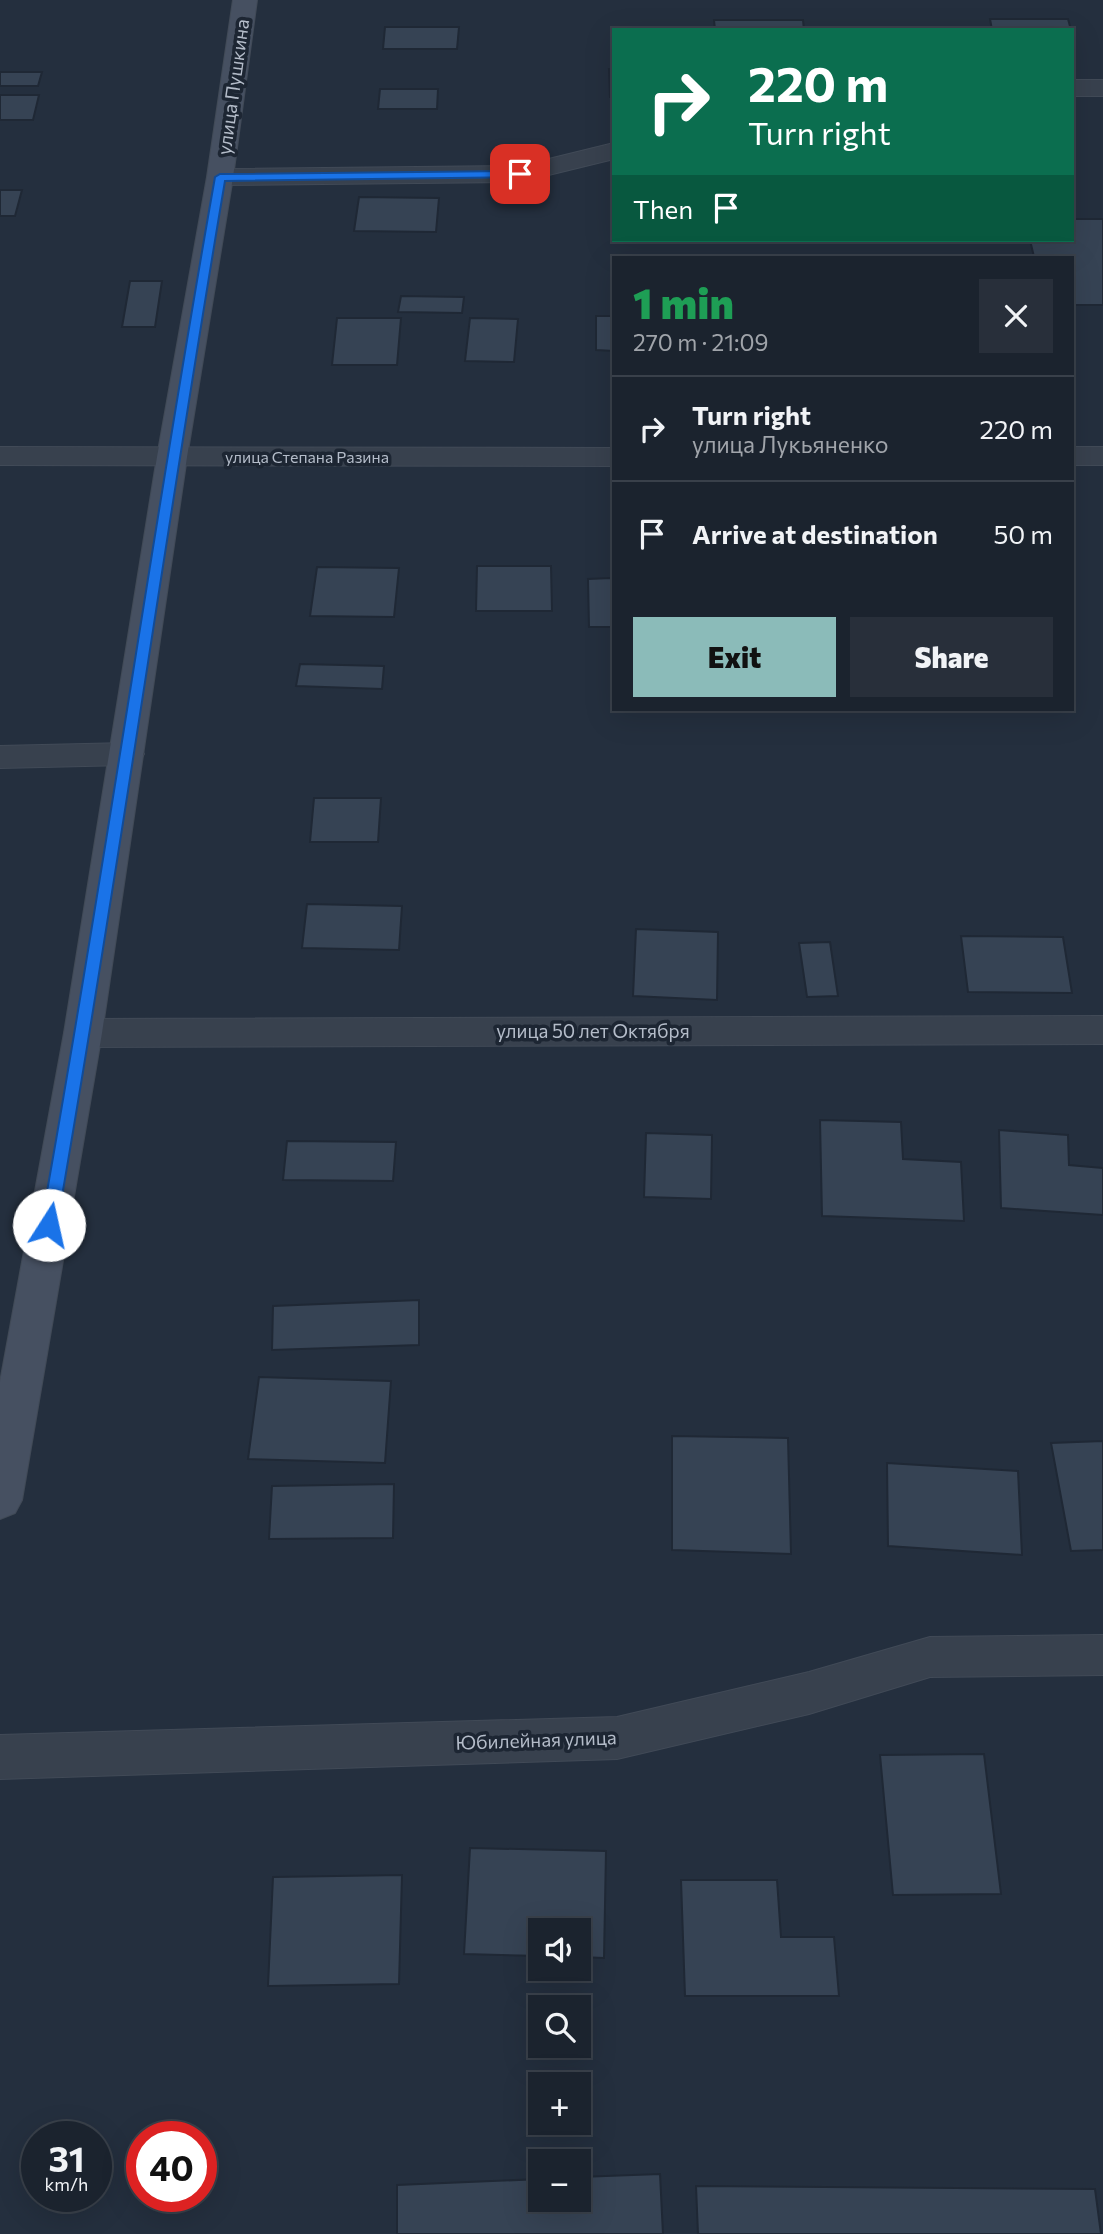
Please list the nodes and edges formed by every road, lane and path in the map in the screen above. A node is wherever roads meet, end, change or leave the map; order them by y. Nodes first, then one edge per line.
1 (245, 0) edge
2 (1074, 88) edge
3 (1103, 88) edge
4 (612, 151) edge
5 (220, 177) junction
6 (0, 456) edge
7 (1074, 456) edge
8 (1103, 456) edge
9 (172, 457) junction
10 (612, 457) edge
11 (127, 754) junction
12 (0, 757) edge
13 (1103, 1030) edge
14 (83, 1033) junction
15 (0, 1500) edge
16 (1103, 1655) edge
17 (0, 1757) edge

1 - 5 street, улица Пушкина
2 - 3 street
4 - 5 street
5 - 9 street, улица Пушкина
6 - 9 street, улица Степана Разина
7 - 8 street
9 - 10 street, улица Степана Разина
9 - 11 street, улица Пушкина
11 - 12 street
11 - 14 street, улица Пушкина
13 - 14 street, улица 50 лет Октября
14 - 15 street, улица Пушкина
16 - 17 street, Юбилейная улица

